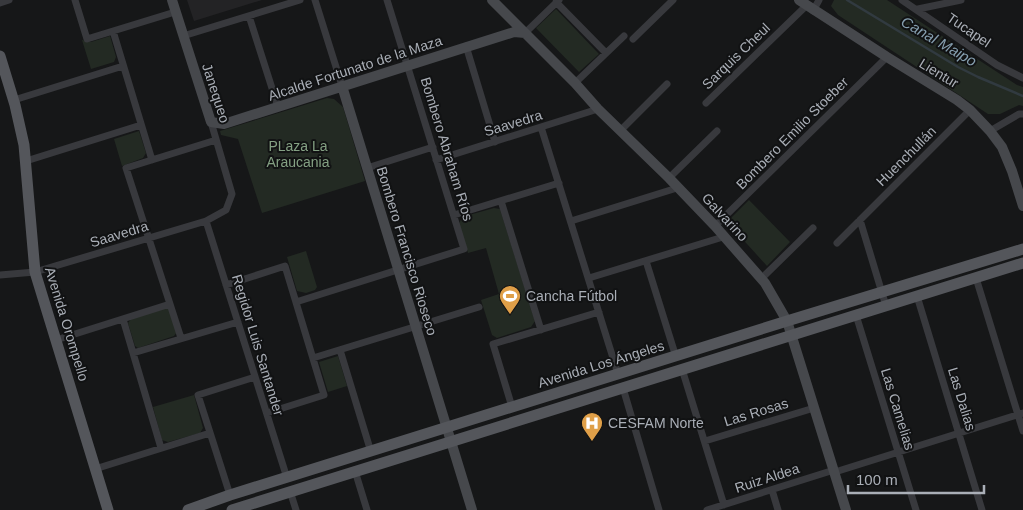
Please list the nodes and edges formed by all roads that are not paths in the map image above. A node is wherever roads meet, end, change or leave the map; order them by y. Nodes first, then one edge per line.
1 (9, 0) edge
2 (75, 0) edge
3 (172, 0) edge
4 (300, 0) edge
5 (315, 0) edge
6 (387, 0) edge
7 (492, 0) edge
8 (673, 0) edge
9 (820, 0) edge
10 (902, 0) edge
11 (961, 0) edge
12 (557, 1) edge
13 (0, 3) edge
14 (806, 5) edge
15 (918, 10) junction
16 (176, 12) junction
17 (249, 16) junction
18 (512, 19) junction
19 (113, 31) junction
20 (525, 33) junction
21 (507, 34) junction
22 (183, 36) junction
23 (624, 36) dead end
24 (633, 39) dead end
25 (466, 46) junction
26 (606, 54) junction
27 (0, 56) edge
28 (887, 57) junction
29 (408, 65) junction
30 (123, 66) junction
31 (1023, 78) edge
32 (575, 83) junction
33 (667, 84) dead end
34 (342, 86) junction
35 (14, 100) junction
36 (706, 103) dead end
37 (278, 107) junction
38 (598, 109) junction
39 (970, 110) junction
40 (1023, 114) edge
41 (211, 122) junction
42 (141, 125) junction
43 (541, 127) junction
44 (621, 130) junction
45 (717, 131) dead end
46 (990, 131) junction
47 (216, 140) junction
48 (495, 142) junction
49 (433, 147) junction
50 (152, 160) junction
51 (436, 160) junction
52 (26, 161) junction
53 (367, 168) junction
54 (669, 178) junction
55 (559, 183) junction
56 (677, 188) junction
57 (232, 194) joint
58 (501, 201) junction
59 (1023, 206) edge
60 (454, 215) junction
61 (860, 220) junction
62 (206, 221) junction
63 (571, 221) junction
64 (715, 226) junction
65 (813, 228) dead end
66 (723, 237) junction
67 (149, 238) junction
68 (837, 243) dead end
69 (1023, 249) edge
70 (646, 261) junction
71 (1023, 264) edge
72 (398, 269) junction
73 (35, 272) junction
74 (0, 275) edge
75 (589, 278) junction
76 (976, 278) junction
77 (762, 279) junction
78 (226, 285) junction
79 (882, 292) junction
80 (917, 296) junction
81 (296, 302) junction
82 (170, 304) junction
83 (886, 306) junction
84 (479, 307) dead end
85 (599, 312) junction
86 (856, 315) junction
87 (123, 319) junction
88 (786, 321) junction
89 (238, 322) junction
90 (416, 327) junction
91 (541, 330) junction
92 (791, 336) junction
93 (181, 338) junction
94 (56, 340) junction
95 (340, 350) junction
96 (133, 353) junction
97 (676, 356) junction
98 (313, 358) junction
99 (682, 369) junction
100 (618, 374) junction
101 (255, 377) junction
102 (623, 388) junction
103 (512, 407) junction
104 (814, 408) junction
105 (266, 413) junction
106 (1021, 414) edge
107 (447, 428) junction
108 (1023, 431) edge
109 (959, 433) junction
110 (210, 434) junction
111 (451, 441) junction
112 (705, 441) junction
113 (161, 448) junction
114 (370, 452) junction
115 (899, 452) junction
116 (95, 469) junction
117 (355, 471) junction
118 (834, 471) junction
119 (287, 478) junction
120 (772, 490) junction
121 (290, 491) junction
122 (230, 495) junction
123 (724, 505) junction
124 (108, 510) edge
125 (188, 510) edge
126 (232, 510) edge
127 (296, 510) edge
128 (367, 510) edge
129 (472, 510) edge
130 (659, 510) edge
131 (707, 510) edge
132 (778, 510) edge
133 (846, 510) edge
134 (916, 510) edge
135 (982, 510) edge

1 - 13 street
2 - 19 street
3 - 16 main road, Janequeo
4 - 17 street
5 - 34 street, Bombero Francisco Rioseco
6 - 29 street, Bombero Abraham Ríos
7 - 18 main road, Galvarino
8 - 24 street
9 - 14 street
10 - 15 street, Tucapel
11 - 15 street
12 - 20 street
12 - 26 street
14 - 28 main road, Lientur
14 - 36 street, Sarquis Cheul
15 - 31 street, Tucapel
16 - 19 street
16 - 22 main road, Janequeo
17 - 22 street
17 - 37 street
18 - 20 main road, Galvarino
18 - 21 main road
19 - 30 street
20 - 21 main road, Alcalde Fortunato de la Maza
20 - 32 main road, Galvarino
21 - 25 main road, Alcalde Fortunato de la Maza
22 - 41 main road, Janequeo
23 - 26 street
25 - 29 main road, Alcalde Fortunato de la Maza
25 - 48 street
26 - 32 street
27 - 35 main road, Avenida Orompello
28 - 39 main road, Lientur
28 - 64 street, Bombero Emilio Stoeber
29 - 34 main road, Alcalde Fortunato de la Maza
29 - 49 street, Bombero Abraham Ríos
30 - 35 street
30 - 42 street
32 - 38 main road, Galvarino
33 - 44 street
34 - 37 main road, Alcalde Fortunato de la Maza
34 - 53 main road, Bombero Francisco Rioseco
35 - 52 main road, Avenida Orompello
37 - 41 main road, Alcalde Fortunato de la Maza
38 - 43 street, Saavedra
38 - 44 main road, Galvarino
39 - 46 main road, Lientur
39 - 61 street, Huenchullán
40 - 46 street
41 - 47 street, Janequeo
42 - 50 street
42 - 52 street
43 - 48 street, Saavedra
43 - 55 street
44 - 54 main road, Galvarino
45 - 54 street
46 - 59 main road, Lientur
47 - 50 street
47 - 57 street, Janequeo
48 - 51 street, Saavedra
49 - 51 street, Bombero Abraham Ríos
49 - 53 street
50 - 67 street
51 - 60 street, Bombero Abraham Ríos
52 - 73 main road, Avenida Orompello
53 - 72 main road, Bombero Francisco Rioseco
54 - 56 main road, Galvarino
55 - 58 street
55 - 63 street
56 - 63 street
56 - 64 main road, Galvarino
57 - 62 street, Saavedra
58 - 60 street
58 - 91 street
60 - 72 street, Bombero Abraham Ríos
61 - 68 street, Huenchullán
61 - 79 street
62 - 67 street, Saavedra
62 - 78 street, Regidor Luis Santander
63 - 75 street
64 - 66 main road, Galvarino
65 - 77 street
66 - 70 street
66 - 77 main road, Galvarino
67 - 73 street, Saavedra
67 - 82 street
69 - 79 main road, Avenida Los Ángeles
70 - 75 street
70 - 97 street
71 - 76 main road, Avenida Los Ángeles
72 - 81 street
72 - 90 main road, Bombero Francisco Rioseco
73 - 74 street, Saavedra
73 - 94 main road, Avenida Orompello
75 - 85 street
76 - 80 main road, Avenida Los Ángeles
76 - 106 street
77 - 88 main road, Galvarino
78 - 81 street
78 - 89 street, Regidor Luis Santander
79 - 83 street
79 - 88 main road, Avenida Los Ángeles
80 - 83 main road, Avenida Los Ángeles
80 - 109 street, Las Dalias
81 - 98 street
82 - 87 street
82 - 93 street
83 - 86 main road, Avenida Los Ángeles
84 - 90 street
85 - 91 street
85 - 100 street
86 - 92 main road, Avenida Los Ángeles
86 - 115 street, Las Camelias
87 - 94 street
87 - 96 street
88 - 92 main road, Galvarino
88 - 97 main road, Avenida Los Ángeles
89 - 93 street
89 - 101 street, Regidor Luis Santander
90 - 95 street
90 - 107 main road, Bombero Francisco Rioseco
91 - 103 street
92 - 99 main road, Avenida Los Ángeles
92 - 104 main road, Galvarino
93 - 96 street
94 - 116 main road, Avenida Orompello
95 - 98 street
95 - 114 street
96 - 113 street
97 - 100 main road, Avenida Los Ángeles
98 - 105 street
99 - 102 main road, Avenida Los Ángeles
99 - 112 street
100 - 103 main road, Avenida Los Ángeles
101 - 105 street, Regidor Luis Santander
101 - 110 street
102 - 111 main road, Avenida Los Ángeles
102 - 130 street
103 - 107 main road, Avenida Los Ángeles
104 - 112 street, Las Rosas
104 - 118 main road, Galvarino
105 - 119 street, Regidor Luis Santander
106 - 108 street
106 - 109 street, Ruiz Aldea
107 - 111 main road, Bombero Francisco Rioseco
107 - 114 main road, Avenida Los Ángeles
109 - 115 street, Ruiz Aldea
109 - 135 street, Las Dalias
110 - 113 street
110 - 122 street
111 - 117 main road, Avenida Los Ángeles
111 - 129 main road, Bombero Francisco Rioseco
112 - 123 street
113 - 116 street
114 - 119 main road, Avenida Los Ángeles
115 - 118 street, Ruiz Aldea
115 - 134 street, Las Camelias
116 - 124 main road, Avenida Orompello
117 - 121 main road, Avenida Los Ángeles
117 - 128 street
118 - 120 street, Ruiz Aldea
118 - 133 main road, Galvarino
119 - 122 main road, Avenida Los Ángeles
120 - 123 street, Ruiz Aldea
120 - 132 street
121 - 126 main road, Avenida Los Ángeles
121 - 127 street
122 - 125 main road, Avenida Los Ángeles
123 - 131 street, Ruiz Aldea

